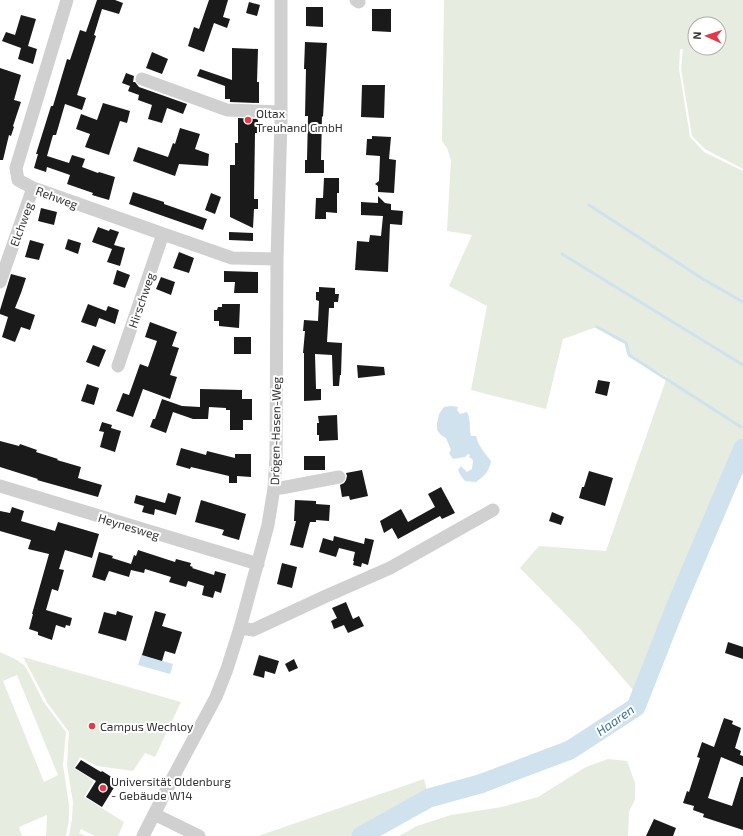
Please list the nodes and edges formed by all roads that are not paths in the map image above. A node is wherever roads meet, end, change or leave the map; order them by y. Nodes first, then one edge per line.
1 (67, 0) edge
2 (281, 0) edge
3 (142, 80) dead end
4 (281, 112) junction
5 (33, 188) junction
6 (164, 234) junction
7 (277, 259) junction
8 (0, 282) edge
9 (118, 366) dead end
10 (339, 478) dead end
11 (0, 486) edge
12 (274, 488) junction
13 (493, 510) dead end
14 (258, 564) junction
15 (240, 628) junction
16 (154, 814) junction
17 (143, 836) edge
18 (199, 836) edge

1 - 5 street, Rehweg
2 - 4 street, Drögen-Hasen-Weg
3 - 4 street
4 - 7 street, Drögen-Hasen-Weg
5 - 6 street, Rehweg
5 - 8 street, Elchweg
6 - 7 street, Rehweg
6 - 9 street, Hirschweg
7 - 12 street, Drögen-Hasen-Weg
10 - 12 street
11 - 14 street, Heynesweg
12 - 14 street, Drögen-Hasen-Weg
13 - 15 street
14 - 15 street, Drögen-Hasen-Weg
15 - 16 street, Drögen-Hasen-Weg
16 - 17 street, Drögen-Hasen-Weg
16 - 18 street

